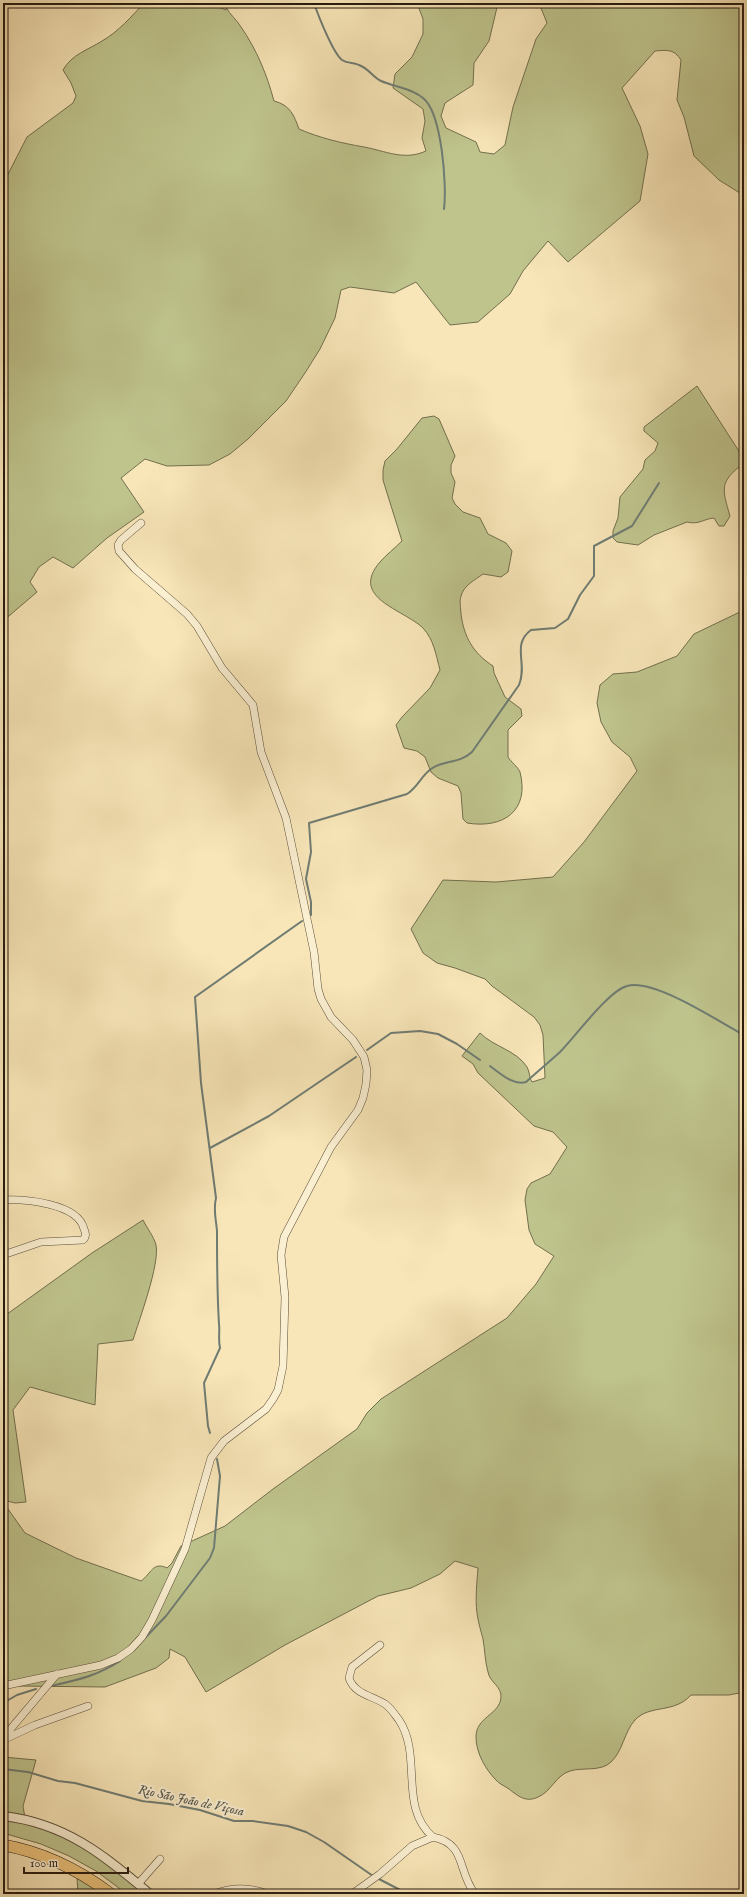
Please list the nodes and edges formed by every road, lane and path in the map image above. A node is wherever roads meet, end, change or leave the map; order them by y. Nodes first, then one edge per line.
1 (141, 523) dead end
2 (3, 1200) edge
3 (3, 1255) edge
4 (380, 1645) dead end
5 (57, 1674) junction
6 (3, 1686) edge
7 (88, 1706) dead end
8 (3, 1739) edge
9 (3, 1816) edge
10 (433, 1837) junction
11 (3, 1845) edge
12 (160, 1859) dead end
13 (138, 1884) junction
14 (219, 1893) edge
15 (112, 1894) edge
16 (150, 1894) edge
17 (268, 1894) edge
18 (352, 1894) edge
19 (474, 1894) edge

1 - 5 street
2 - 3 street
4 - 10 street
5 - 6 street
5 - 8 street
7 - 8 street
9 - 13 street
10 - 18 street
10 - 19 street
11 - 15 highway
12 - 13 street
13 - 16 street
14 - 17 street

